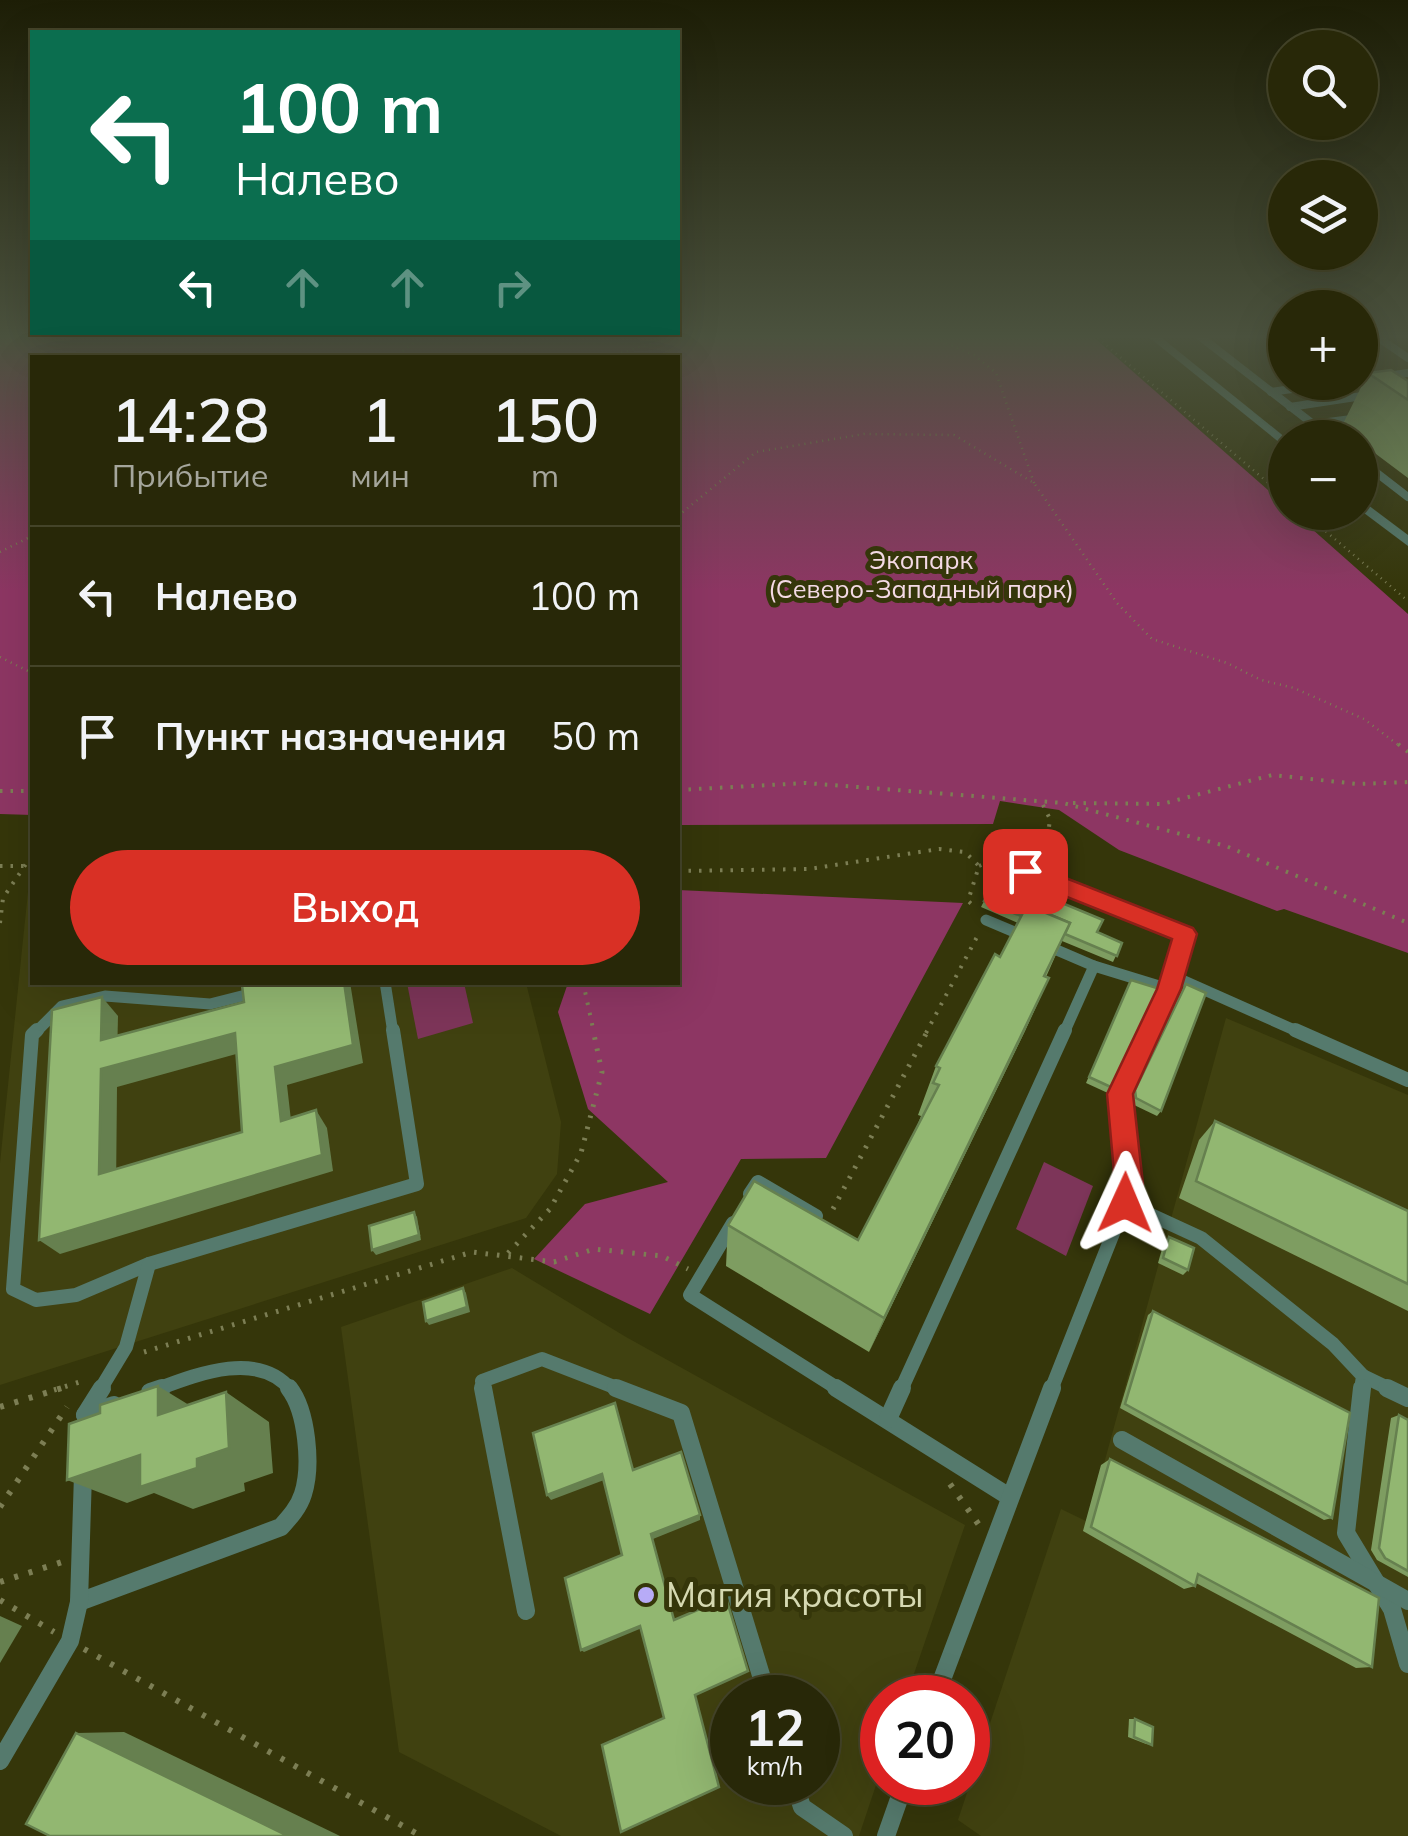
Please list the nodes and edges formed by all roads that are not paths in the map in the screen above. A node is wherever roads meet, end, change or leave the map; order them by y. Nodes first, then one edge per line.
1 (1378, 474) edge
2 (1408, 497) edge
3 (1378, 518) edge
4 (1408, 542) edge
5 (1025, 871) edge
6 (986, 920) road end
7 (1094, 966) junction
8 (1171, 983) junction
9 (384, 985) edge
10 (278, 987) edge
11 (1408, 1080) edge
12 (1125, 1203) junction
13 (826, 1222) edge
14 (149, 1264) junction
15 (1362, 1376) junction
16 (1408, 1398) edge
17 (888, 1419) junction
18 (85, 1433) junction
19 (1122, 1440) dead end
20 (1008, 1496) junction
21 (1376, 1583) junction
22 (1408, 1601) edge
23 (79, 1602) junction
24 (526, 1611) dead end
25 (1408, 1664) edge
26 (761, 1675) edge
27 (943, 1675) edge
28 (0, 1761) edge
29 (801, 1805) edge
30 (897, 1805) edge
31 (844, 1836) edge
32 (886, 1836) edge

1 - 2 lane
3 - 4 street
5 - 8 lane
6 - 7 lane
7 - 8 lane
7 - 17 lane
8 - 11 lane
8 - 12 lane
9 - 14 lane
10 - 14 lane
12 - 15 lane
12 - 20 lane
13 - 17 lane
14 - 18 lane
15 - 16 lane
15 - 21 lane
17 - 20 lane
18 - 23 lane
18 - 23 lane
19 - 21 lane
20 - 27 lane
21 - 22 lane
21 - 25 lane
23 - 28 lane
24 - 26 lane
29 - 31 lane
30 - 32 lane

